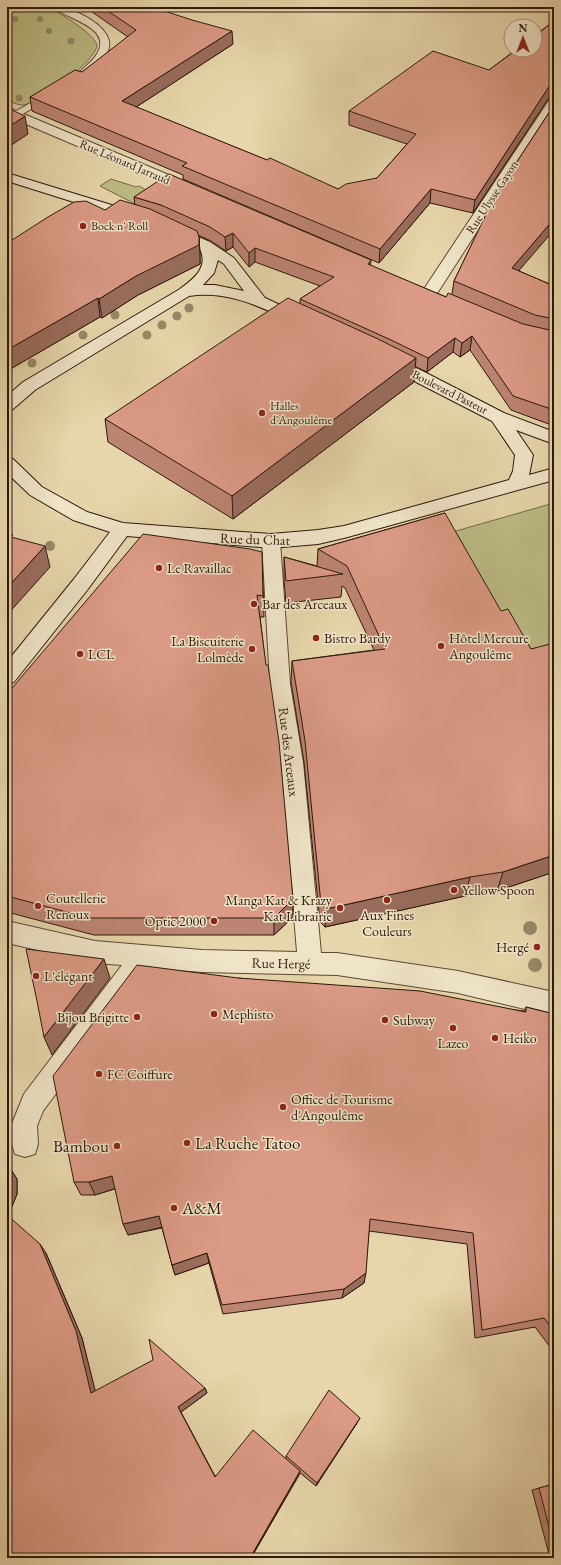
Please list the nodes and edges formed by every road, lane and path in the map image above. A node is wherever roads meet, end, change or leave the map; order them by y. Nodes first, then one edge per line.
1 (58, 7) edge
2 (77, 78) edge
3 (60, 89) edge
4 (554, 102) edge
5 (11, 113) edge
6 (7, 177) edge
7 (206, 196) edge
8 (93, 204) junction
9 (75, 213) edge
10 (205, 245) junction
11 (416, 286) edge
12 (185, 292) junction
13 (260, 302) junction
14 (312, 326) edge
15 (376, 355) edge
16 (7, 405) edge
17 (498, 417) junction
18 (554, 438) edge
19 (7, 463) edge
20 (554, 474) edge
21 (516, 484) junction
22 (122, 529) junction
23 (271, 541) junction
24 (7, 676) edge
25 (7, 932) edge
26 (143, 957) junction
27 (310, 964) junction
28 (554, 1004) edge
29 (25, 1144) dead end

1 - 2 lane
3 - 5 lane
4 - 11 street, Rue Ulysse Gayon
5 - 7 street, Rue Léonard Jarraud
6 - 8 street
8 - 9 street
8 - 10 street
10 - 12 street
10 - 13 street
12 - 13 street
12 - 16 street
13 - 14 street
15 - 17 street, Boulevard Pasteur
17 - 18 street, Boulevard Pasteur
17 - 21 street
19 - 22 street, Rue du Chat
20 - 21 street, Rue du Chat
21 - 23 street, Rue du Chat
22 - 23 street, Rue du Chat
22 - 24 street
23 - 27 street, Rue des Arceaux
25 - 26 street, Rue Hergé
26 - 27 street, Rue Hergé
26 - 29 street
27 - 28 street, Rue Hergé

